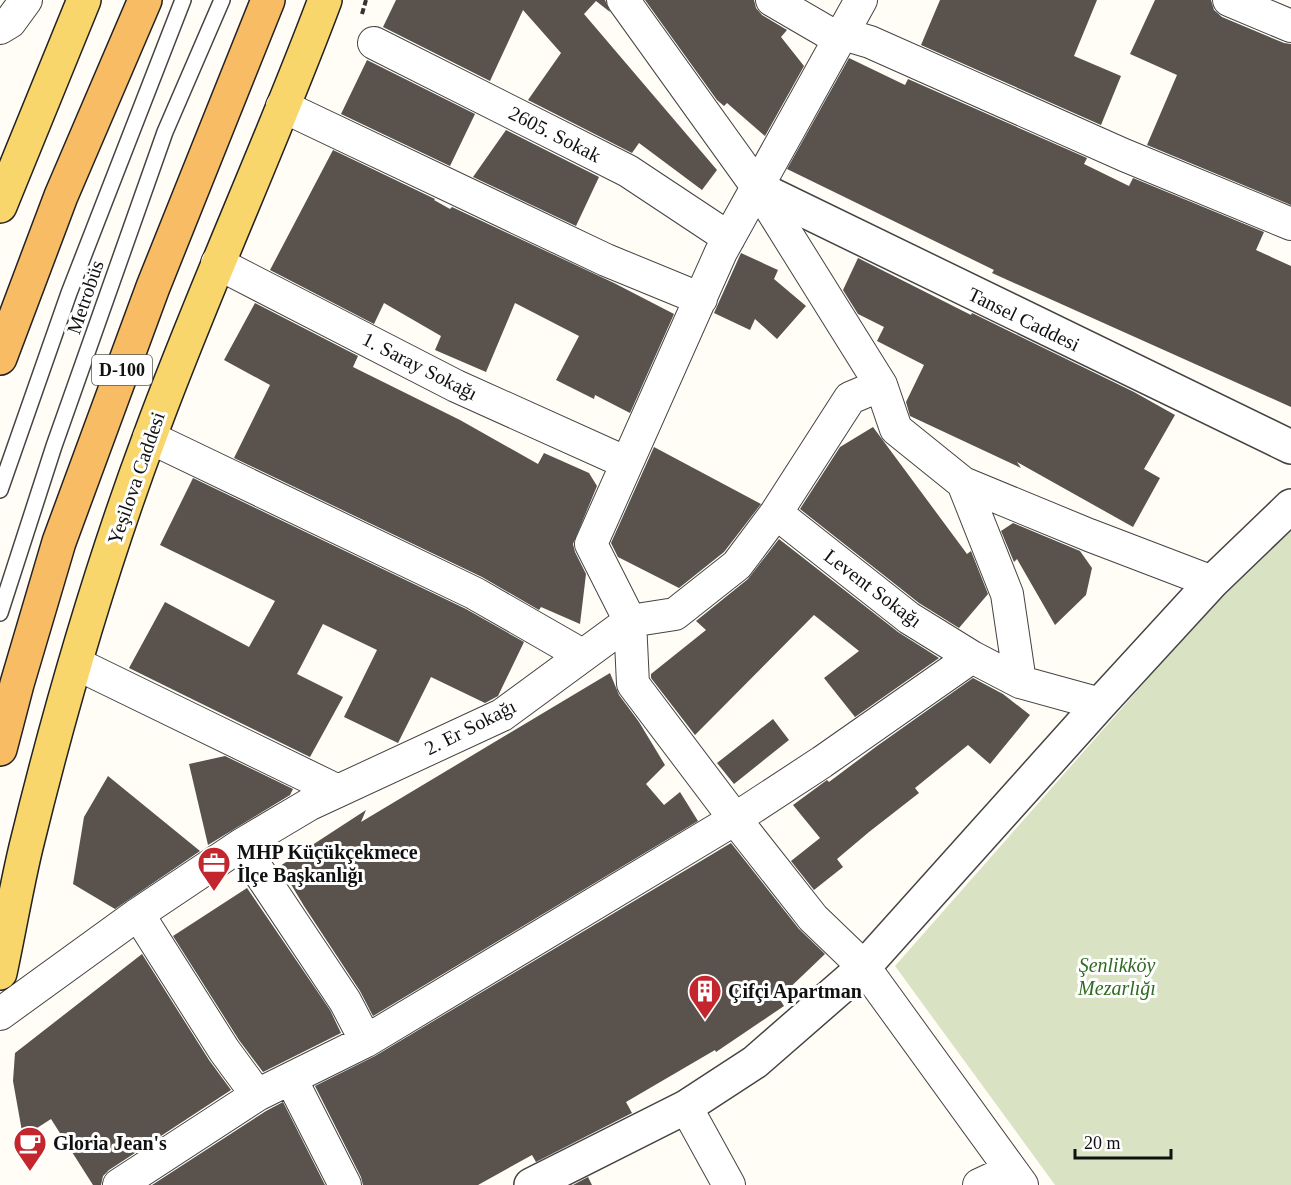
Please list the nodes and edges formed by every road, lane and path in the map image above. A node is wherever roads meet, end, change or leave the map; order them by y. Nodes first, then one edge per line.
1 (26, 0) edge
2 (84, 0) edge
3 (145, 0) edge
4 (183, 0) edge
5 (222, 0) edge
6 (268, 0) edge
7 (325, 0) edge
8 (623, 0) edge
9 (772, 0) edge
10 (861, 0) edge
11 (1229, 0) edge
12 (1291, 26) edge
13 (0, 28) edge
14 (841, 36) junction
15 (374, 43) dead end
16 (282, 106) junction
17 (758, 188) junction
18 (0, 206) edge
19 (1291, 224) edge
20 (729, 238) junction
21 (217, 263) junction
22 (701, 299) junction
23 (0, 358) edge
24 (881, 385) junction
25 (149, 437) junction
26 (1291, 447) edge
27 (627, 463) junction
28 (963, 483) junction
29 (0, 490) edge
30 (1291, 506) edge
31 (777, 513) junction
32 (1212, 582) junction
33 (0, 613) edge
34 (630, 621) junction
35 (582, 655) junction
36 (972, 657) junction
37 (75, 663) junction
38 (1020, 682) junction
39 (1100, 704) junction
40 (0, 749) edge
41 (338, 791) junction
42 (735, 819) junction
43 (241, 845) junction
44 (138, 914) junction
45 (864, 967) junction
46 (0, 973) edge
47 (0, 1014) edge
48 (366, 1041) junction
49 (291, 1079) junction
50 (257, 1095) junction
51 (686, 1107) junction
52 (1016, 1178) edge
53 (119, 1185) edge
54 (345, 1185) edge
55 (531, 1185) edge
56 (729, 1185) edge
57 (979, 1185) edge

1 - 13 street
2 - 18 main road
3 - 23 highway
4 - 29 lane, Metrobüs
5 - 33 lane, Metrobüs
6 - 40 highway, D-100
7 - 16 main road, Yeşilova Caddesi
8 - 17 street
9 - 14 street
10 - 14 street
11 - 12 street
14 - 17 street
14 - 19 street
15 - 20 street, 2605. Sokak
16 - 21 main road, Yeşilova Caddesi
16 - 22 street
17 - 20 street
17 - 24 street
17 - 26 street, Tansel Caddesi
20 - 22 street
21 - 25 main road, Yeşilova Caddesi
21 - 27 street, 1. Saray Sokağı
22 - 27 street
24 - 28 street
24 - 31 street, 2. Er Sokağı
25 - 35 street
25 - 37 main road, Yeşilova Caddesi
27 - 34 street
28 - 32 street
28 - 38 street
30 - 32 street
31 - 34 street, 2. Er Sokağı
31 - 36 street, Levent Sokağı
32 - 39 street
34 - 35 street, 2. Er Sokağı
34 - 42 street
35 - 41 street, 2. Er Sokağı
36 - 38 street, Levent Sokağı
36 - 42 street
37 - 41 street
37 - 46 main road, Yeşilova Caddesi
38 - 39 street, Levent Sokağı
39 - 45 street
41 - 43 street, 2. Er Sokağı
42 - 45 street
42 - 48 street
43 - 44 street, 2. Er Sokağı
43 - 48 street
44 - 47 street, 2. Er Sokağı
44 - 50 street
45 - 51 street
45 - 52 street
48 - 49 street
49 - 50 street
49 - 54 street
50 - 53 street
51 - 55 street
51 - 56 street
52 - 57 street

